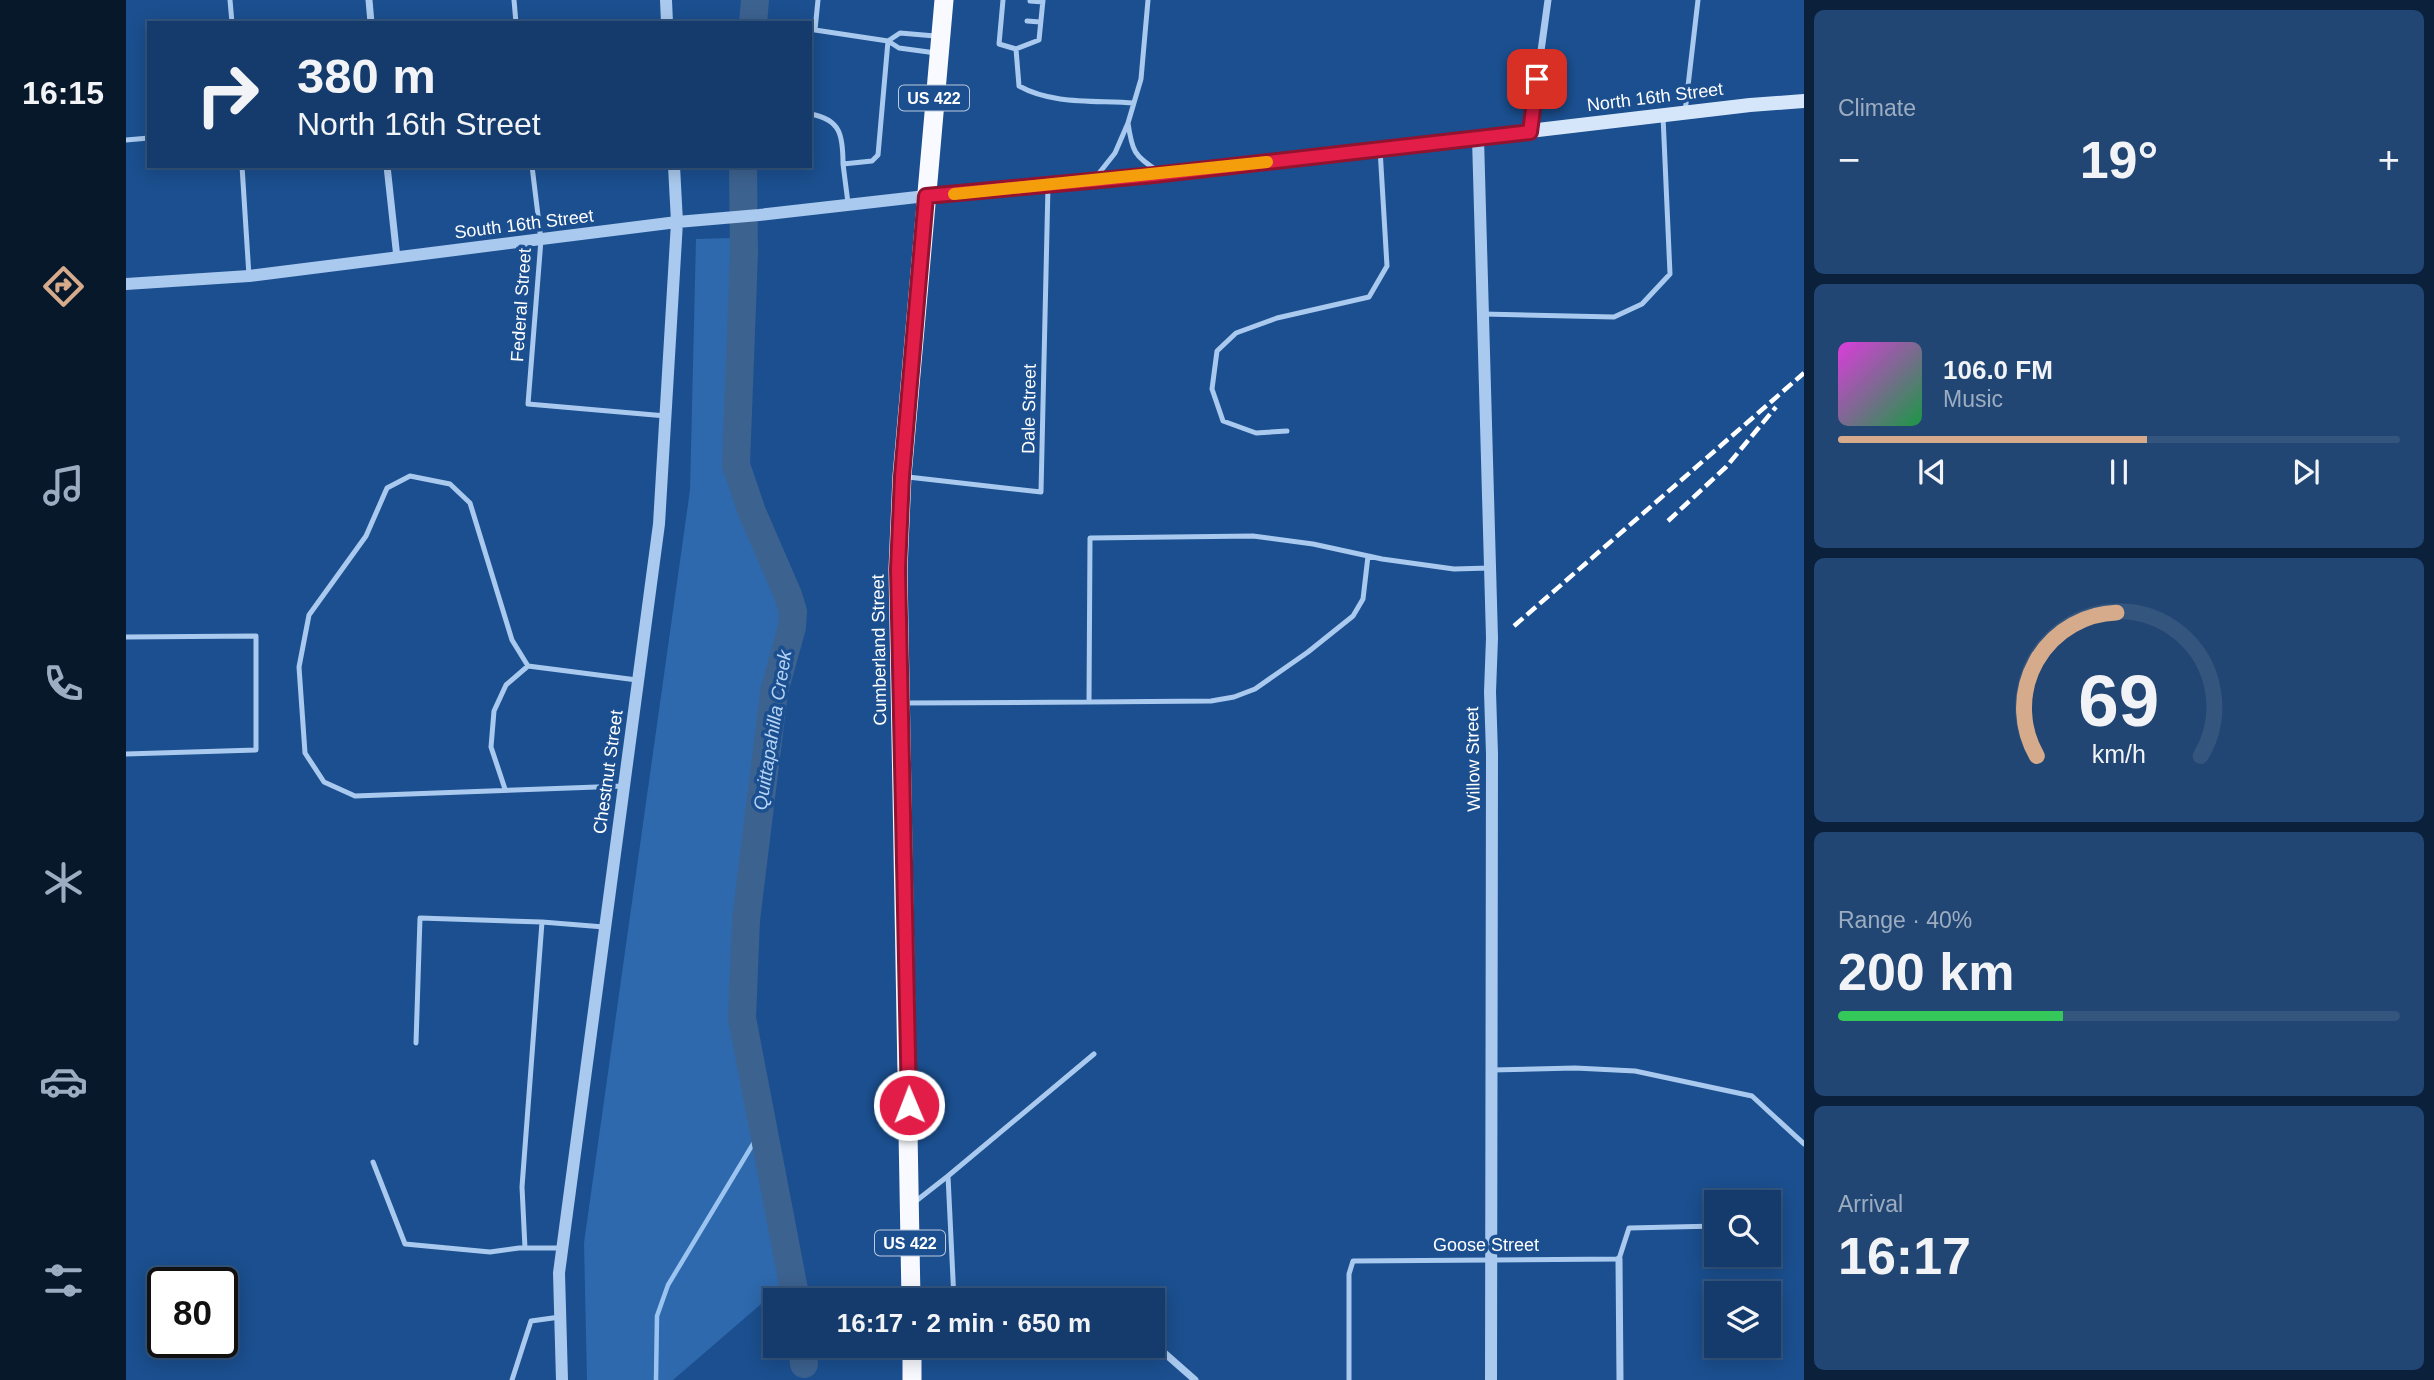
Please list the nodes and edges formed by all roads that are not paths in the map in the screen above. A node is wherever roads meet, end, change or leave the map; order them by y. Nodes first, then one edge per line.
1 (230, 0) edge
2 (369, 0) edge
3 (514, 0) edge
4 (666, 0) edge
5 (818, 0) edge
6 (944, 0) edge
7 (1003, 0) edge
8 (1149, 0) edge
9 (1548, 0) edge
10 (1698, 0) edge
11 (1030, 1) edge
12 (1043, 1) edge
13 (1001, 19) junction
14 (1010, 19) dead end
15 (232, 21) edge
16 (371, 21) edge
17 (516, 21) edge
18 (667, 21) edge
19 (1027, 21) dead end
20 (1041, 22) junction
21 (813, 30) edge
22 (888, 41) junction
23 (939, 45) junction
24 (1016, 49) junction
25 (1804, 101) edge
26 (1134, 103) junction
27 (1685, 113) junction
28 (812, 115) edge
29 (1663, 116) junction
30 (1128, 123) junction
31 (1530, 132) junction
32 (147, 138) edge
33 (1478, 138) junction
34 (126, 141) edge
35 (1380, 149) junction
36 (843, 164) junction
37 (242, 168) edge
38 (387, 168) edge
39 (531, 168) edge
40 (674, 168) edge
41 (1163, 174) junction
42 (1092, 181) junction
43 (1048, 186) junction
44 (926, 196) junction
45 (849, 205) junction
46 (677, 222) junction
47 (541, 240) junction
48 (397, 258) junction
49 (249, 276) junction
50 (126, 284) edge
51 (1483, 314) junction
52 (666, 416) junction
53 (1287, 431) dead end
54 (902, 476) junction
55 (1368, 556) junction
56 (1490, 568) junction
57 (126, 637) edge
58 (528, 666) junction
59 (638, 680) junction
60 (1089, 702) junction
61 (901, 703) junction
62 (126, 754) edge
63 (624, 786) junction
64 (505, 789) junction
65 (542, 922) junction
66 (606, 927) junction
67 (416, 1043) dead end
68 (1094, 1054) dead end
69 (1492, 1070) junction
70 (1804, 1144) edge
71 (373, 1162) dead end
72 (948, 1176) junction
73 (910, 1205) junction
74 (1704, 1226) edge
75 (525, 1248) junction
76 (562, 1248) junction
77 (1492, 1259) junction
78 (1619, 1259) junction
79 (911, 1288) edge
80 (953, 1288) edge
81 (560, 1317) junction
82 (1165, 1354) edge
83 (912, 1358) edge
84 (512, 1380) edge
85 (562, 1380) edge
86 (912, 1380) edge
87 (1195, 1380) edge
88 (1349, 1380) edge
89 (1491, 1380) edge
90 (1620, 1380) edge

1 - 15 lane
2 - 16 street
3 - 17 lane
4 - 18 street
5 - 21 lane
6 - 23 highway, Cumberland Street / US 422
7 - 13 lane
8 - 26 lane
9 - 31 street
10 - 27 lane
11 - 12 lane
12 - 20 lane
13 - 14 lane
13 - 24 lane
19 - 20 lane
20 - 24 lane
21 - 22 lane
22 - 23 lane
22 - 23 lane
22 - 36 lane
23 - 44 highway, Cumberland Street / US 422
24 - 26 lane
25 - 27 main road, North 16th Street
26 - 30 lane
27 - 29 main road, North 16th Street
28 - 36 lane
29 - 31 main road, North 16th Street
29 - 51 lane
30 - 41 lane
30 - 42 lane
31 - 33 main road, North 16th Street
32 - 34 lane
33 - 35 main road, North 16th Street
33 - 51 street, Willow Street
35 - 41 main road, North 16th Street
35 - 53 lane
36 - 45 lane
37 - 49 lane
38 - 48 street
39 - 47 lane, Federal Street
40 - 46 street, Chestnut Street
41 - 42 main road, North 16th Street
42 - 43 main road, North 16th Street
43 - 44 main road, North 16th Street
43 - 54 lane, Dale Street
44 - 45 street, South 16th Street
44 - 54 highway, Cumberland Street / US 422
45 - 46 street, South 16th Street
46 - 47 street, South 16th Street
46 - 52 street, Chestnut Street
47 - 48 street, South 16th Street
47 - 52 lane, Federal Street
48 - 49 street, South 16th Street
49 - 50 street, South 16th Street
51 - 56 street, Willow Street
52 - 59 street, Chestnut Street
54 - 61 highway, Cumberland Street / US 422
55 - 56 lane
55 - 60 lane
55 - 60 lane
56 - 69 street, Willow Street
57 - 62 lane
58 - 59 lane
58 - 64 lane
58 - 64 lane
59 - 63 street, Chestnut Street
60 - 61 lane
61 - 73 highway, Cumberland Street / US 422
63 - 64 lane
63 - 66 street, Chestnut Street
65 - 66 lane
65 - 67 lane
65 - 75 lane
66 - 76 street, Chestnut Street
68 - 72 lane
69 - 70 lane
69 - 77 street, Willow Street
71 - 75 lane
72 - 73 lane
72 - 80 lane
73 - 79 highway, Cumberland Street / US 422
74 - 78 lane
75 - 76 lane
76 - 81 street, Chestnut Street
77 - 78 lane, Goose Street
77 - 88 lane, Goose Street
77 - 89 street, Willow Street
78 - 90 street
81 - 84 lane
81 - 85 street, Chestnut Street
82 - 87 street
83 - 86 highway

